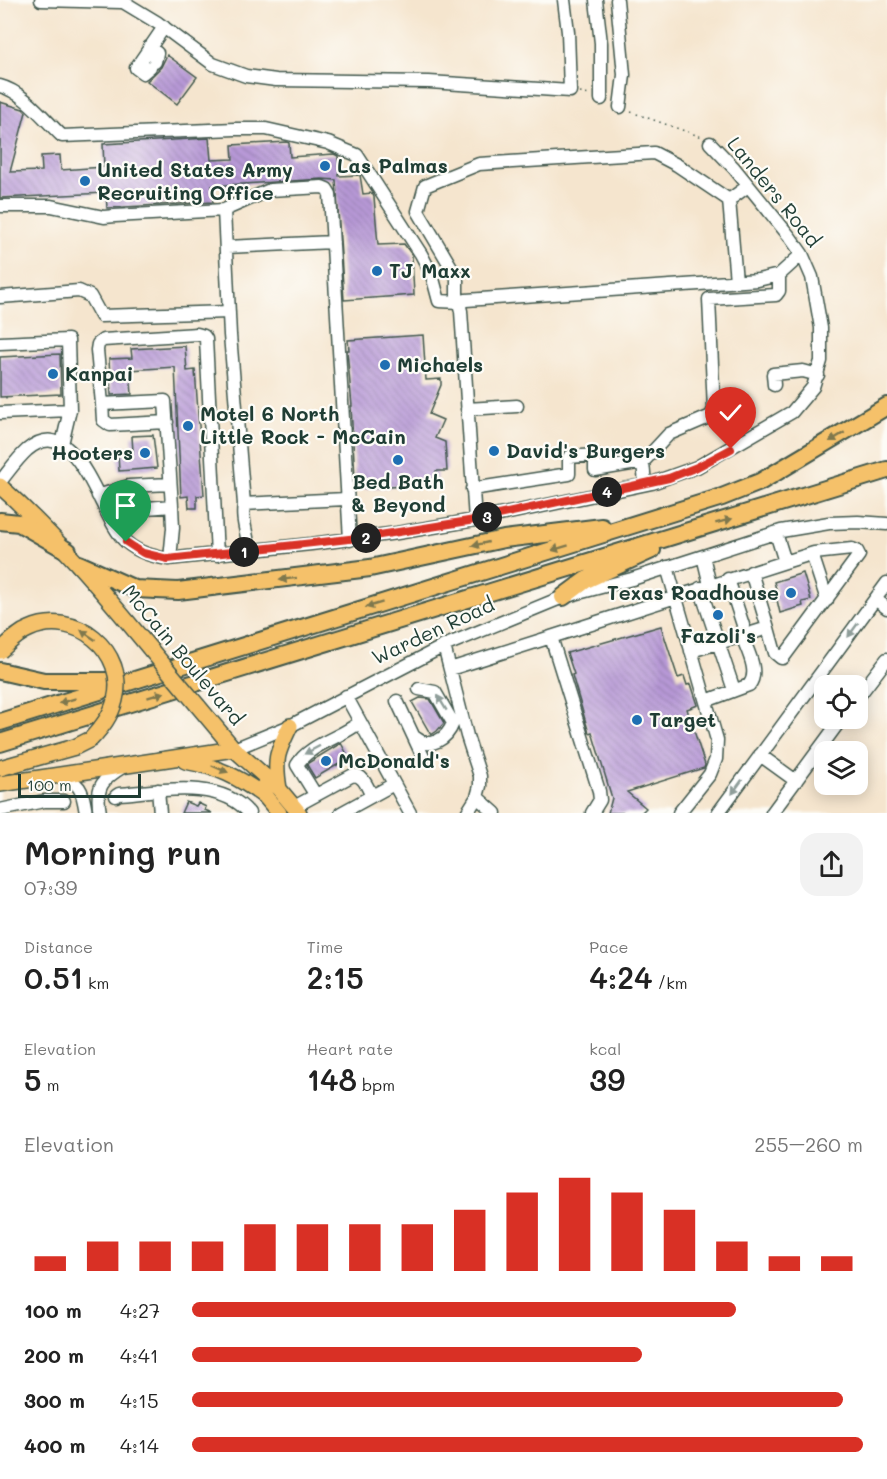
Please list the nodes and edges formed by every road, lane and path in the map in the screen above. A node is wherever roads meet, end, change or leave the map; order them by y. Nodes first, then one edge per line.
1 (41, 0) edge
2 (564, 0) edge
3 (596, 0) edge
4 (617, 0) edge
5 (121, 1) edge
6 (164, 27) junction
7 (150, 47) junction
8 (601, 75) junction
9 (624, 75) junction
10 (0, 86) edge
11 (570, 91) junction
12 (601, 99) joint
13 (620, 108) joint
14 (710, 143) joint
15 (748, 186) junction
16 (729, 200) junction
17 (0, 206) edge
18 (224, 210) junction
19 (333, 242) junction
20 (227, 247) junction
21 (802, 254) junction
22 (779, 275) junction
23 (736, 281) junction
24 (708, 283) junction
25 (0, 297) edge
26 (709, 299) junction
27 (460, 302) junction
28 (229, 312) junction
29 (0, 343) edge
30 (818, 375) junction
31 (774, 386) dead end
32 (102, 404) junction
33 (517, 406) dead end
34 (887, 406) edge
35 (467, 409) junction
36 (70, 410) junction
37 (0, 413) edge
38 (166, 422) junction
39 (62, 444) junction
40 (643, 462) junction
41 (887, 470) edge
42 (0, 484) edge
43 (170, 484) junction
44 (645, 484) junction
45 (129, 486) junction
46 (472, 489) junction
47 (98, 496) junction
48 (346, 499) junction
49 (244, 504) junction
50 (172, 506) junction
51 (475, 520) junction
52 (0, 521) edge
53 (641, 522) junction
54 (887, 524) edge
55 (701, 527) junction
56 (776, 533) junction
57 (350, 540) junction
58 (68, 551) junction
59 (249, 552) junction
60 (812, 554) junction
61 (217, 555) junction
62 (703, 556) junction
63 (170, 559) junction
64 (785, 562) junction
65 (79, 564) junction
66 (667, 567) junction
67 (751, 572) junction
68 (728, 579) junction
69 (887, 583) edge
70 (704, 589) junction
71 (733, 594) junction
72 (675, 596) junction
73 (563, 597) junction
74 (875, 599) junction
75 (827, 600) junction
76 (887, 608) edge
77 (768, 628) junction
78 (742, 636) junction
79 (550, 637) junction
80 (718, 643) junction
81 (444, 646) junction
82 (0, 651) edge
83 (691, 651) junction
84 (887, 659) edge
85 (450, 669) junction
86 (0, 671) edge
87 (825, 675) edge
88 (132, 681) junction
89 (868, 684) edge
90 (419, 689) dead end
91 (734, 690) junction
92 (814, 690) edge
93 (346, 696) junction
94 (706, 701) junction
95 (397, 702) dead end
96 (458, 721) junction
97 (0, 722) edge
98 (360, 722) junction
99 (290, 726) junction
100 (834, 729) edge
101 (416, 738) junction
102 (0, 743) edge
103 (234, 749) junction
104 (760, 755) junction
105 (171, 758) junction
106 (424, 759) dead end
107 (126, 765) junction
108 (0, 768) edge
109 (57, 776) junction
110 (796, 781) junction
111 (0, 784) edge
112 (394, 784) junction
113 (279, 789) junction
114 (158, 790) junction
115 (315, 794) junction
116 (264, 795) junction
117 (116, 796) dead end
118 (372, 796) junction
119 (477, 797) junction
120 (64, 801) dead end
121 (0, 810) edge
122 (296, 810) edge
123 (86, 813) edge
124 (100, 813) edge
125 (160, 813) edge
126 (249, 813) edge
127 (279, 813) edge
128 (341, 813) edge
129 (410, 813) edge
130 (467, 813) edge
131 (495, 813) edge
132 (592, 813) edge
133 (679, 813) edge
134 (718, 813) edge
135 (772, 813) edge

1 - 5 street
2 - 11 street
3 - 8 street
4 - 9 street
5 - 6 street
6 - 7 street
6 - 11 street
7 - 7 street
8 - 9 street
8 - 12 street
9 - 13 street
10 - 27 street
11 - 12 path
13 - 14 path, Landers Road
14 - 15 street, Landers Road
15 - 16 street
15 - 21 street, Landers Road
16 - 23 street
16 - 27 street
17 - 18 street
18 - 19 street
18 - 20 street
19 - 20 street
19 - 48 street
20 - 28 street
21 - 22 street
21 - 30 street, Landers Road
22 - 23 street
22 - 26 street
23 - 24 street
24 - 26 street
24 - 27 street
25 - 28 street
26 - 40 street
27 - 35 street
28 - 49 street
29 - 36 street
30 - 31 street
30 - 44 street, Landers Road
32 - 38 street
32 - 38 street
32 - 61 street
33 - 35 street
34 -> 53 highway
35 - 46 street
36 - 37 street
36 - 39 street
38 - 43 street
39 - 42 street
39 - 47 street, Landers Road
40 - 44 street
40 - 46 street
55 -> 41 highway
42 - 58 main road, McCain Boulevard
43 - 45 street
43 - 50 street
44 - 51 street, Landers Road
45 - 47 street
45 - 50 street
46 - 51 street
47 - 63 street, Landers Road
48 - 49 street
48 - 57 street
49 - 59 street
50 - 63 street
51 - 57 street, Landers Road
52 - 58 highway
53 -> 65 highway
53 -> 88 highway
54 - 56 street, Warden Road
55 - 73 highway
102 -> 55 highway
56 - 62 street, Warden Road
56 - 64 street
57 - 59 street, Landers Road
58 - 65 main road, McCain Boulevard
59 - 61 street, Landers Road
60 - 64 street
60 - 75 street
60 - 75 street
61 - 63 street, Landers Road
62 - 66 street, Warden Road
62 - 70 street
64 - 67 street
65 - 103 main road, McCain Boulevard, bridge
66 - 72 street
66 - 73 street, Warden Road
67 - 68 street
67 - 77 street
68 - 70 street
68 - 71 street
69 - 74 street
70 - 71 street
70 - 72 street
70 - 80 street
71 - 78 street
72 - 79 street
72 - 83 street
73 - 81 street, Warden Road
74 - 76 street
74 -> 87 street
75 - 77 street
77 - 78 street
78 - 80 street
78 - 91 street
79 - 85 street
79 - 132 street
80 - 83 street
80 - 91 street
81 - 85 street
81 - 93 street, Warden Road
108 -> 82 main road, bridge
83 - 94 street
84 - 89 street
85 - 96 street
86 - 88 highway
88 -> 97 highway
96 -> 90 street
91 - 94 street
92 - 104 street
93 - 98 street
93 - 99 street, Warden Road
94 - 133 street
95 - 101 street
96 - 101 street
96 - 119 street
98 - 112 street
98 -> 115 street
99 - 103 street, Warden Road
99 - 113 main road
100 - 110 street
101 - 106 street
103 - 105 main road, Warden Road
103 - 113 main road, McCain Boulevard
103 - 116 main road, McCain Boulevard
104 - 110 street
104 -> 134 street
105 - 107 main road, Warden Road
105 -> 116 main road
107 - 109 main road, Warden Road
107 - 124 street
109 - 111 main road, Warden Road
109 - 123 street
110 - 135 street
112 - 118 street
112 - 129 street
113 - 122 main road, McCain Boulevard
114 - 117 street
114 - 125 street
114 - 126 street
115 - 118 street
115 - 122 street
116 - 127 main road, McCain Boulevard
118 - 128 street
119 - 130 street
119 - 131 street
120 - 121 street

